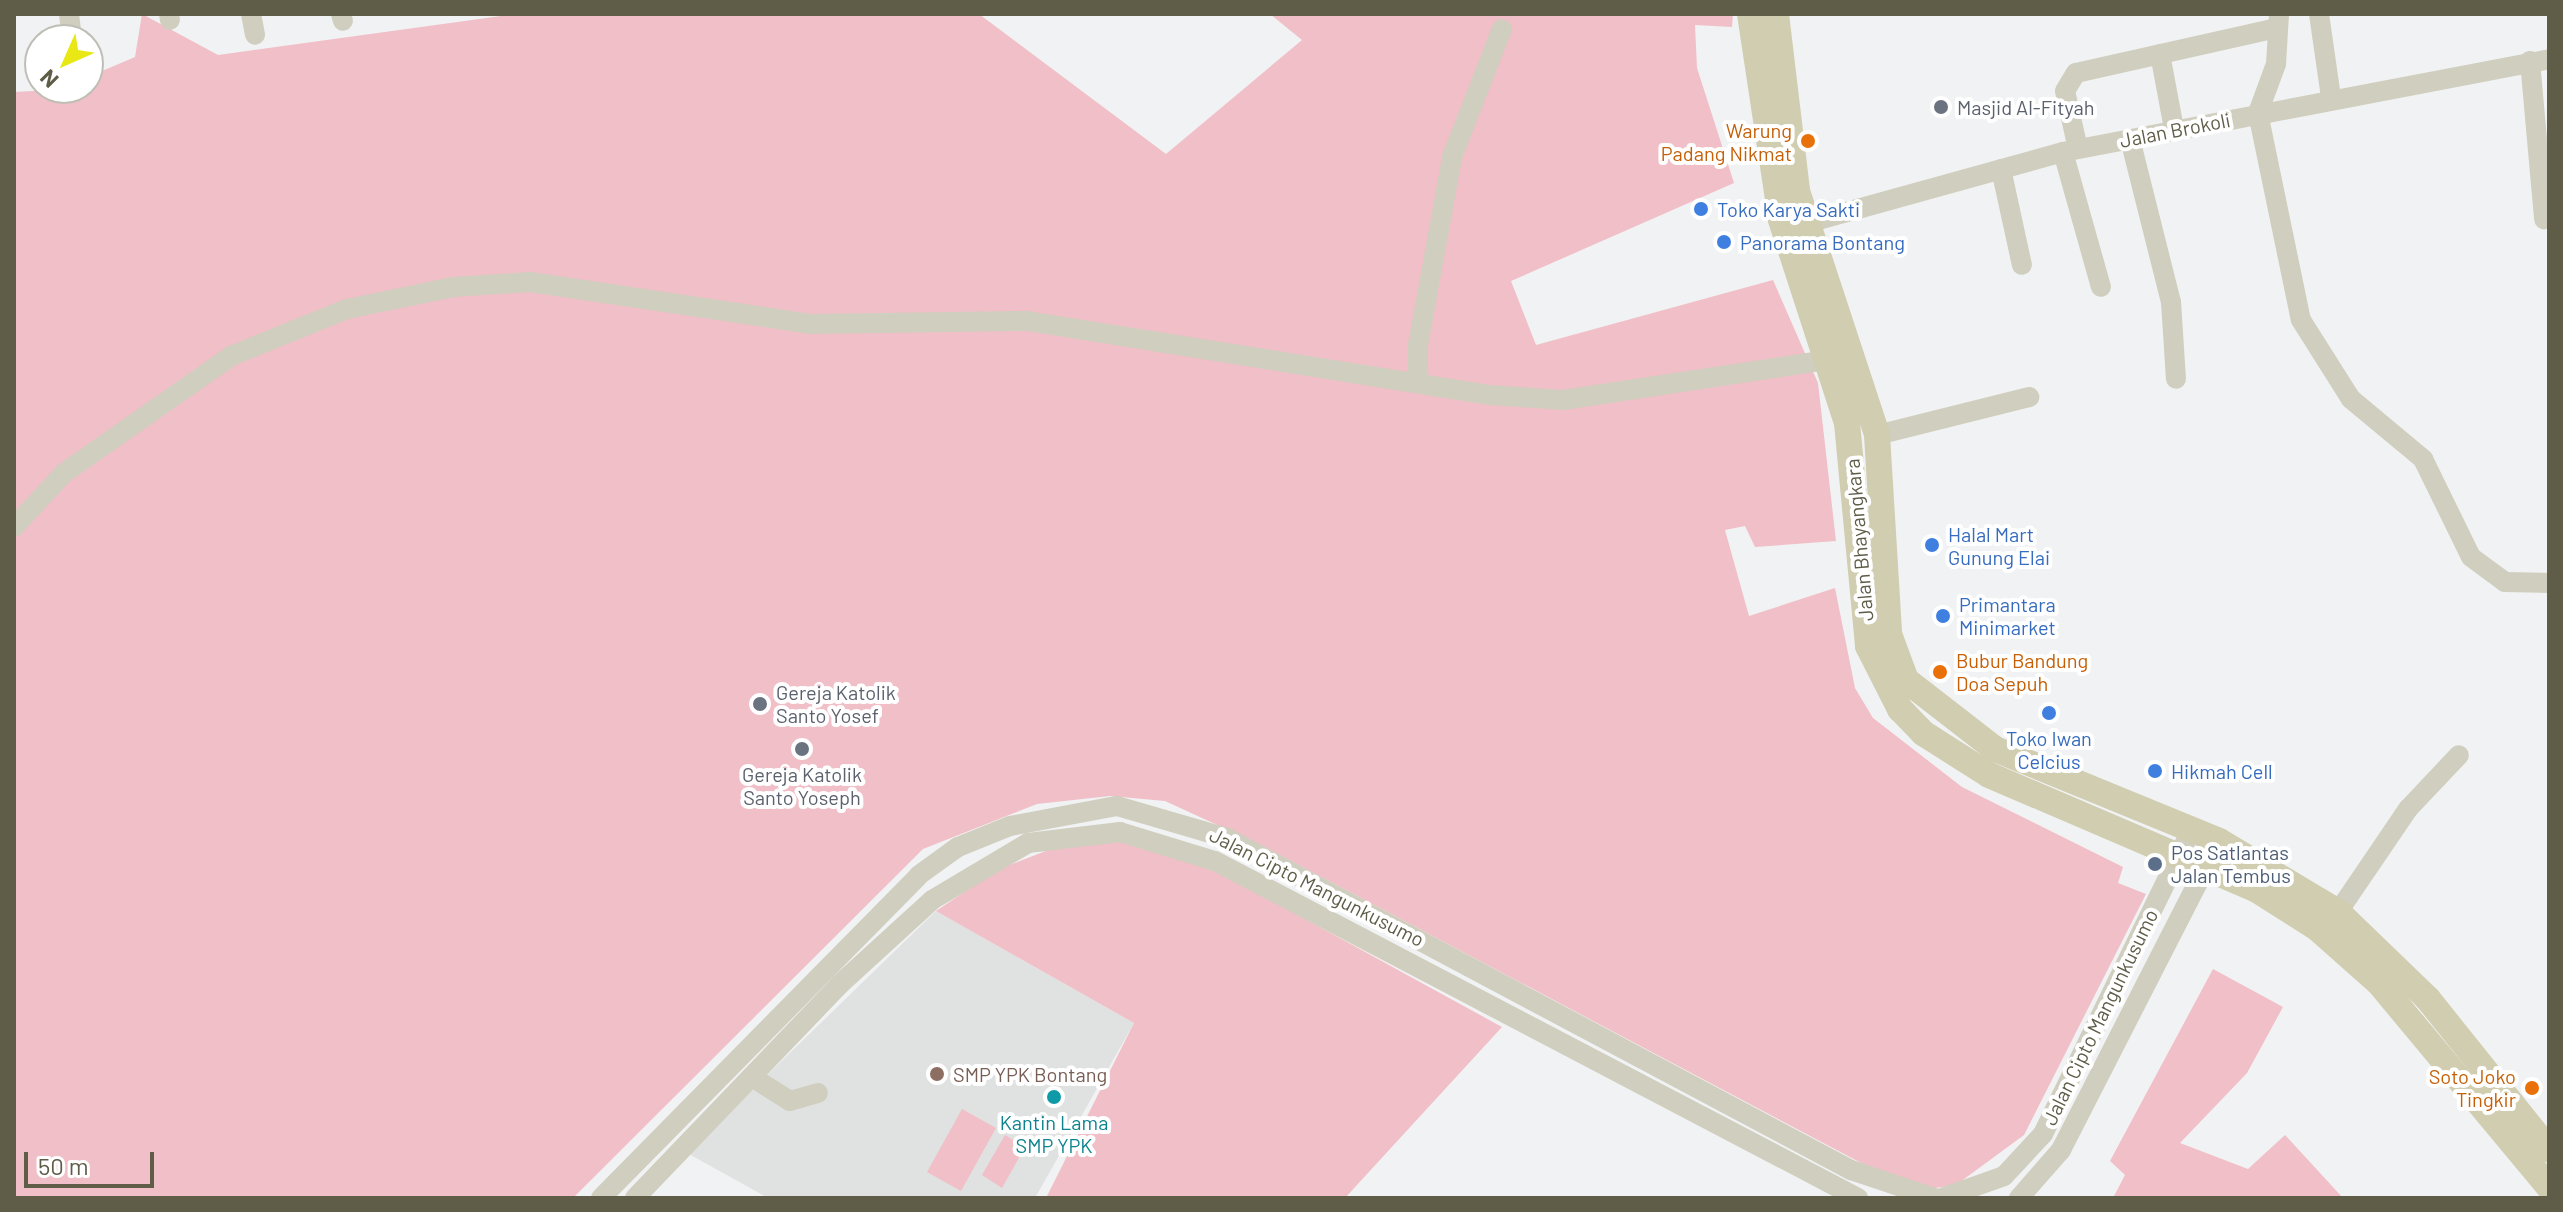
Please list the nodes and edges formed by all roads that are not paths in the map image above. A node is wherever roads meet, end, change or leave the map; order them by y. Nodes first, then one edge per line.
1 (251, 14) edge
2 (1750, 14) edge
3 (1776, 14) edge
4 (2319, 14) edge
5 (2278, 21) edge
6 (1502, 29) dead end
7 (255, 35) dead end
8 (2160, 54) junction
9 (2539, 60) edge
10 (2324, 99) junction
11 (2258, 113) junction
12 (2174, 129) junction
13 (2130, 139) junction
14 (2070, 151) junction
15 (2001, 169) junction
16 (2544, 219) dead end
17 (1807, 223) junction
18 (2022, 265) dead end
19 (2101, 287) dead end
20 (1826, 360) junction
21 (2176, 379) dead end
22 (1418, 380) junction
23 (2029, 397) dead end
24 (1877, 435) junction
25 (14, 527) edge
26 (2549, 583) edge
27 (2459, 755) dead end
28 (2190, 832) junction
29 (2219, 841) junction
30 (2175, 856) junction
31 (2206, 868) junction
32 (2338, 912) junction
33 (1449, 954) junction
34 (1435, 979) junction
35 (752, 1077) junction
36 (818, 1093) dead end
37 (2549, 1150) edge
38 (2549, 1187) edge
39 (601, 1198) edge
40 (635, 1198) edge
41 (1858, 1198) edge
42 (1934, 1198) edge
43 (1942, 1198) edge
44 (2019, 1198) edge

1 - 7 street
2 - 20 main road, Jalan Bhayangkara
3 - 17 main road, Jalan Bhayangkara
4 - 10 street
5 - 8 street
5 - 11 street
6 - 22 street
8 - 12 street
8 - 14 street
9 - 10 street, Jalan Brokoli
9 - 16 street
10 - 11 street, Jalan Brokoli
11 - 12 street, Jalan Brokoli
11 - 26 street
12 - 13 street, Jalan Brokoli
13 - 14 street, Jalan Brokoli
13 - 21 street
14 - 15 street, Jalan Brokoli
14 - 19 street
15 - 17 street, Jalan Brokoli
15 - 18 street
17 - 24 main road, Jalan Bhayangkara
20 - 22 street
20 - 30 main road, Jalan Bhayangkara
22 - 25 street
23 - 24 street
24 - 28 main road, Jalan Bhayangkara
27 - 32 street
28 - 29 main road, Jalan Bhayangkara
28 - 30 street, Jalan Cipto Mangunkusumo
29 - 31 street, Jalan Cipto Mangunkusumo
29 - 32 main road, Jalan Bhayangkara
30 - 31 main road, Jalan Bhayangkara
30 - 43 street, Jalan Cipto Mangunkusumo
31 - 38 main road, Jalan Bhayangkara
31 - 44 street, Jalan Cipto Mangunkusumo
32 - 37 main road, Jalan Bhayangkara
33 - 34 street
33 - 39 street, Jalan Cipto Mangunkusumo
33 - 42 street, Jalan Cipto Mangunkusumo
34 - 35 street, Jalan Cipto Mangunkusumo
34 - 41 street, Jalan Cipto Mangunkusumo
35 - 36 street
35 - 40 street, Jalan Cipto Mangunkusumo

